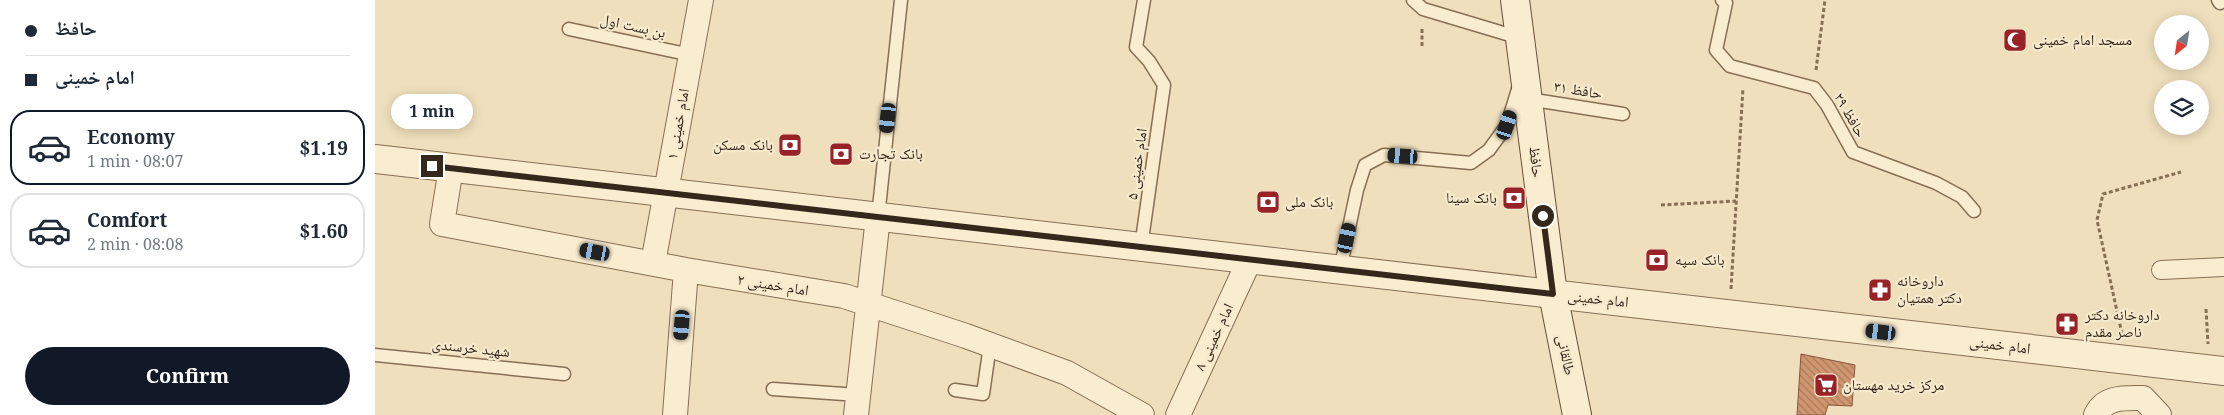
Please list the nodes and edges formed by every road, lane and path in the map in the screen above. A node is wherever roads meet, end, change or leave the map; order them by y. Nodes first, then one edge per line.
1 (701, 0) edge
2 (901, 0) edge
3 (1144, 0) edge
4 (1413, 0) edge
5 (1515, 0) edge
6 (1722, 0) edge
7 (1825, 0) edge
8 (569, 29) dead end
9 (1521, 38) junction
10 (691, 55) junction
11 (1524, 70) junction
12 (1744, 70) junction
13 (1814, 88) junction
14 (1528, 99) junction
15 (1623, 114) dead end
16 (375, 159) edge
17 (451, 168) junction
18 (2181, 172) dead end
19 (665, 193) junction
20 (1736, 200) junction
21 (1661, 205) dead end
22 (1974, 211) dead end
23 (878, 217) junction
24 (1141, 247) junction
25 (1250, 259) junction
26 (653, 263) junction
27 (2224, 267) edge
28 (686, 270) junction
29 (1340, 270) junction
30 (2161, 270) dead end
31 (1553, 294) junction
32 (868, 304) junction
33 (2206, 309) dead end
34 (1729, 314) junction
35 (990, 345) junction
36 (375, 355) edge
37 (2128, 360) junction
38 (2217, 370) edge
39 (564, 374) dead end
40 (773, 389) dead end
41 (955, 390) dead end
42 (857, 405) edge
43 (2093, 414) edge
44 (675, 415) edge
45 (1142, 415) edge
46 (1178, 415) edge
47 (1577, 415) edge
48 (2159, 415) edge

1 - 10 street, امام خمینی ۱
2 - 23 lane
3 - 24 lane, امام خمینی ۵
4 - 9 lane
5 - 9 street, حافظ
6 - 12 lane, حافظ ۲۹
7 - 13 path
8 - 10 lane, بن بست اول
9 - 11 street, حافظ
10 - 19 street, امام خمینی ۱
11 - 14 street, حافظ
11 - 29 lane
12 - 13 lane, حافظ ۲۹
12 - 20 path
13 - 22 lane, حافظ ۲۹
14 - 15 lane, حافظ ۳۱
14 - 31 street, حافظ
16 - 17 street, امام خمینی
17 - 19 street, امام خمینی
17 - 26 street, امام خمینی ۲
18 - 37 path
19 - 23 street, امام خمینی
19 - 26 street, امام خمینی ۱
20 - 21 path
20 - 34 path
23 - 24 street, امام خمینی
23 - 32 street
24 - 25 street, امام خمینی
25 - 29 street, امام خمینی
25 - 46 street, امام خمینی ۸
26 - 28 street, امام خمینی ۲
27 - 30 street
28 - 32 street, امام خمینی ۲
28 - 44 street
29 - 31 street, امام خمینی
31 - 34 street, امام خمینی
31 - 47 street, طالقانی
32 - 35 street, امام خمینی ۲
32 - 42 street
33 - 38 path
34 - 37 street, امام خمینی
35 - 41 lane
35 - 45 street, امام خمینی ۲
36 - 39 lane, شهید خرسندی
37 - 38 street, امام خمینی
40 - 42 lane
43 - 48 street

